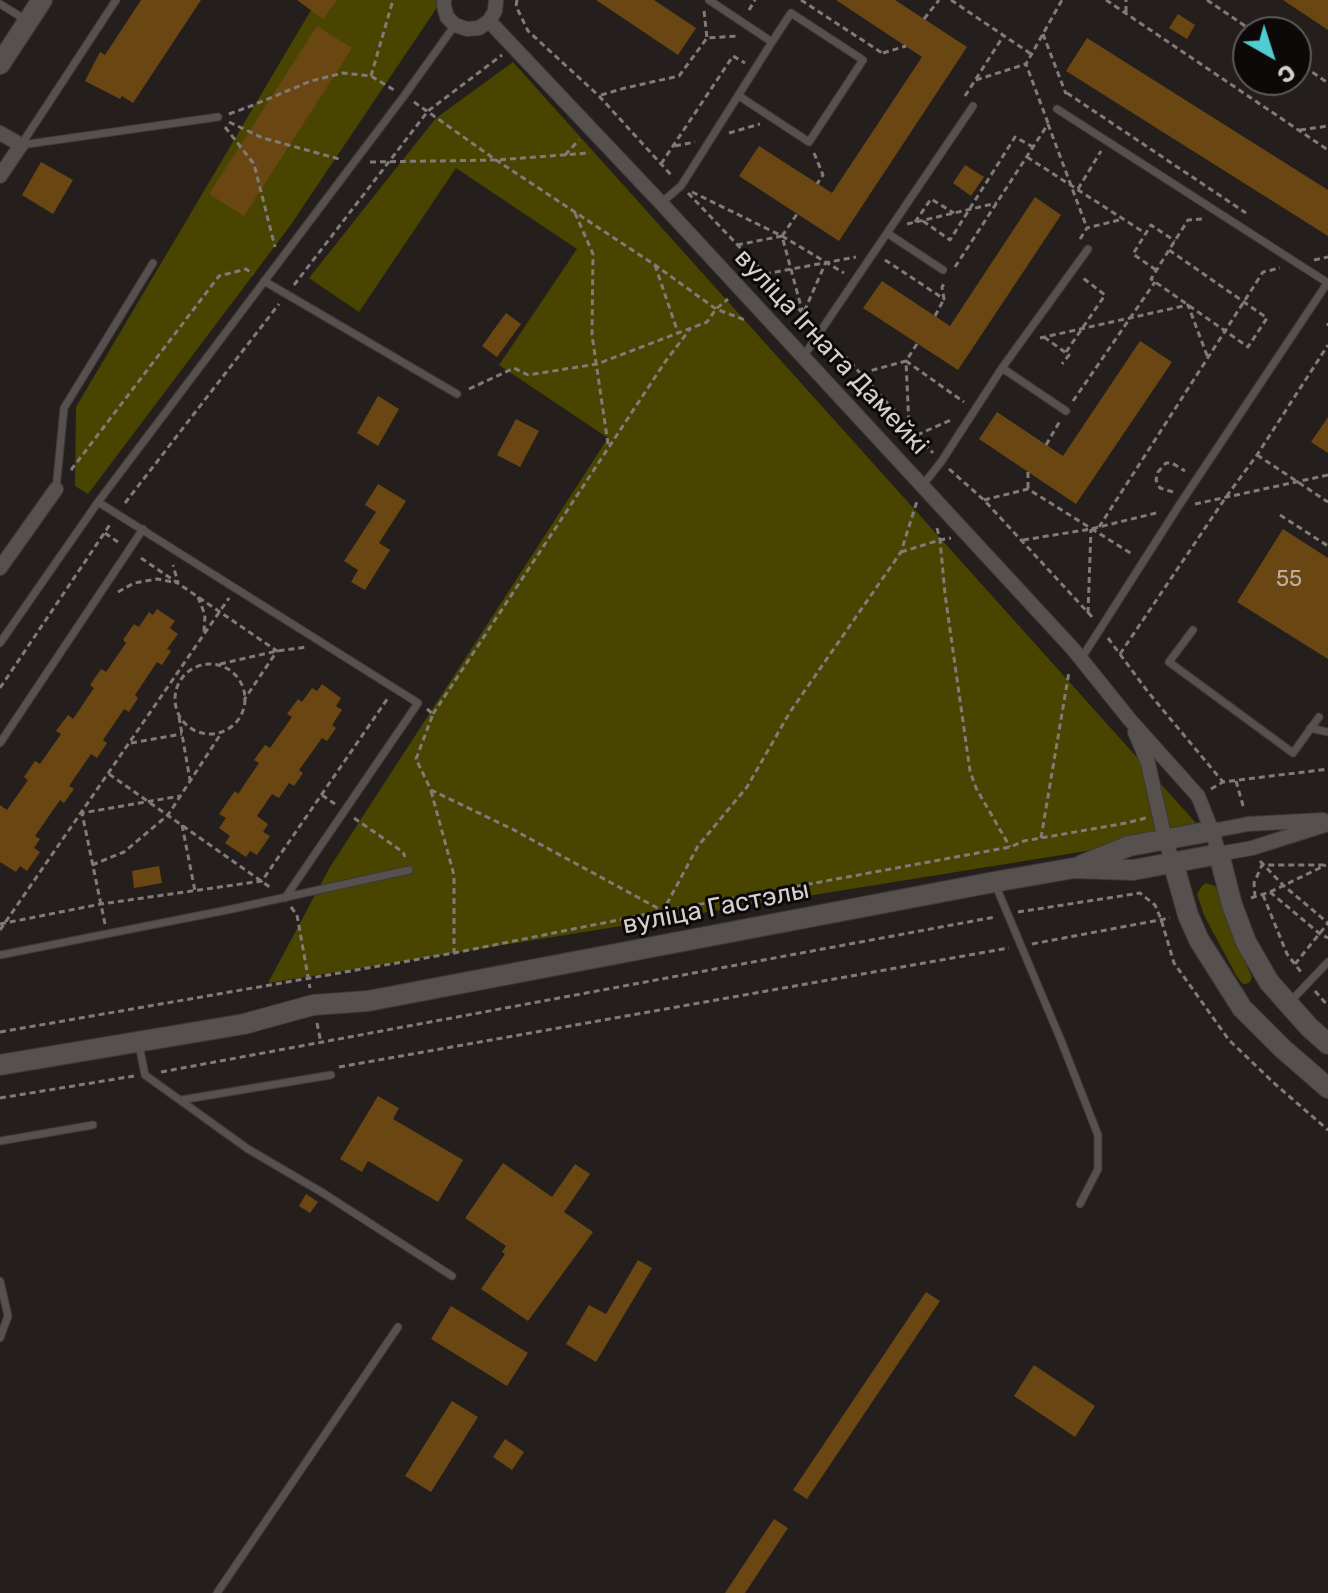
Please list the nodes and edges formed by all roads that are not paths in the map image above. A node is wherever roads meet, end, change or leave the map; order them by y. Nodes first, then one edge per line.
1 (42, 0) edge
2 (116, 0) edge
3 (444, 0) edge
4 (496, 0) edge
5 (0, 4) edge
6 (707, 4) edge
7 (489, 21) junction
8 (28, 22) junction
9 (455, 25) junction
10 (772, 42) junction
11 (0, 64) edge
12 (739, 96) junction
13 (973, 106) dead end
14 (1057, 109) road end
15 (218, 117) road end
16 (0, 133) edge
17 (21, 145) junction
18 (0, 176) edge
19 (661, 203) junction
20 (889, 231) junction
21 (1088, 249) dead end
22 (153, 263) dead end
23 (943, 270) dead end
24 (264, 281) junction
25 (1328, 282) edge
26 (803, 357) junction
27 (1002, 368) junction
28 (457, 394) road end
29 (1066, 411) road end
30 (922, 486) junction
31 (56, 489) joint
32 (98, 502) junction
33 (143, 529) junction
34 (0, 568) edge
35 (1193, 630) dead end
36 (0, 643) edge
37 (1077, 654) junction
38 (1319, 717) dead end
39 (1130, 720) junction
40 (1310, 728) junction
41 (1328, 732) edge
42 (0, 743) edge
43 (1328, 822) edge
44 (1212, 831) junction
45 (1165, 840) junction
46 (1219, 854) junction
47 (1173, 862) junction
48 (1074, 868) junction
49 (409, 870) road end
50 (994, 882) junction
51 (285, 898) junction
52 (0, 955) edge
53 (1328, 962) edge
54 (1288, 1004) junction
55 (139, 1043) junction
56 (1328, 1044) edge
57 (0, 1065) edge
58 (331, 1075) road end
59 (1328, 1088) edge
60 (181, 1100) junction
61 (93, 1125) dead end
62 (0, 1141) edge
63 (1080, 1204) dead end
64 (452, 1276) dead end
65 (0, 1281) edge
66 (398, 1327) dead end
67 (0, 1338) edge
68 (217, 1593) edge

1 - 8 main road
2 - 17 lane
3 - 9 street
4 - 7 street
5 - 8 lane
6 - 10 lane
7 - 9 street
7 - 19 street, вуліца Ігната Дамейкі
8 - 11 main road
9 - 24 lane
10 - 12 lane
10 - 12 lane
12 - 19 lane
13 - 20 lane
14 - 25 lane
15 - 17 lane
16 - 17 street
17 - 18 street
19 - 26 street, вуліца Ігната Дамейкі
20 - 23 lane
20 - 26 lane
21 - 27 lane
22 - 31 lane
24 - 28 lane
24 - 32 lane
25 - 37 lane
26 - 30 street, вуліца Ігната Дамейкі
27 - 29 lane
27 - 30 lane
30 - 37 street, вуліца Ігната Дамейкі
31 - 34 street
32 - 33 lane
32 - 36 lane
33 - 42 lane
33 - 51 lane
35 - 40 lane
37 - 39 street, вуліца Ігната Дамейкі
38 - 40 lane
39 - 44 street, вуліца Ігната Дамейкі
39 - 45 street, вуліца Ігната Дамейкі
40 - 41 lane
43 - 44 street, вуліца Гастэлы
43 - 46 street, вуліца Гастэлы
44 - 45 main road, вуліца Гастэлы
44 - 46 street, вуліца Ігната Дамейкі
45 - 47 street, вуліца Ігната Дамейкі
45 - 48 main road, вуліца Гастэлы
46 - 47 main road, вуліца Гастэлы
46 - 54 main road
47 - 48 main road, вуліца Гастэлы
47 - 59 main road
48 - 50 main road, вуліца Гастэлы
49 - 51 lane
50 - 55 main road, вуліца Гастэлы
50 - 63 lane
51 - 52 lane
53 - 54 lane
54 - 56 main road
55 - 57 main road, вуліца Гастэлы
55 - 60 lane
58 - 60 lane
60 - 64 lane
61 - 62 lane
65 - 67 lane
66 - 68 lane

